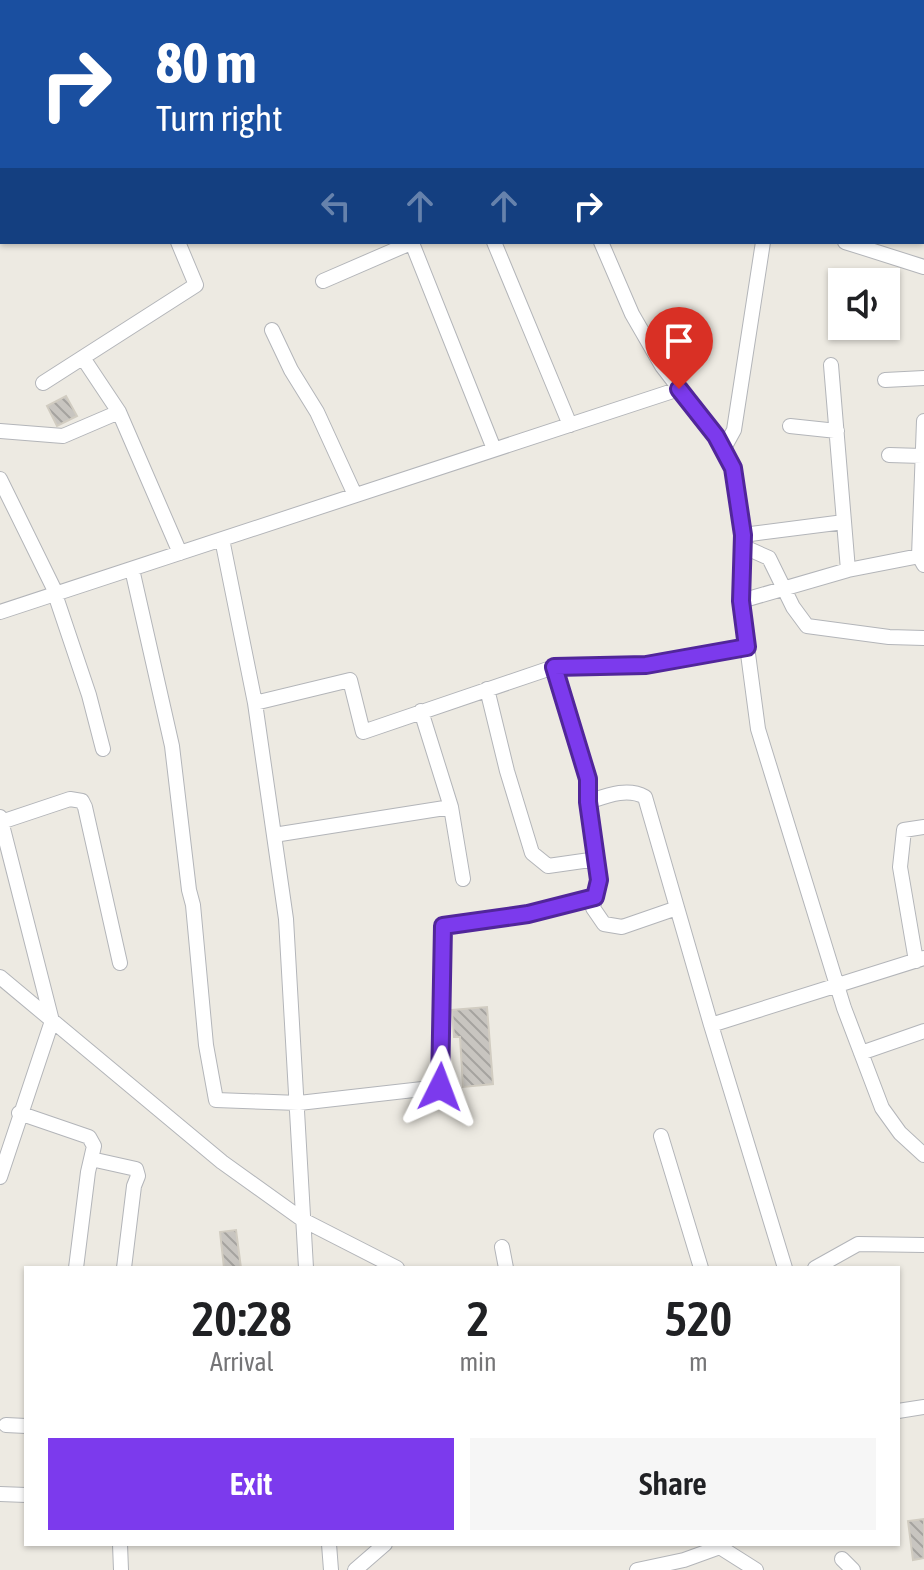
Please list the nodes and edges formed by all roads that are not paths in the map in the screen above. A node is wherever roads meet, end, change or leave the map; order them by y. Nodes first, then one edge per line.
1 (179, 244) edge
2 (408, 244) edge
3 (414, 244) edge
4 (495, 244) edge
5 (602, 244) edge
6 (763, 244) edge
7 (864, 245) edge
8 (924, 267) edge
9 (323, 281) dead end
10 (272, 330) dead end
11 (83, 358) junction
12 (831, 365) dead end
13 (924, 378) edge
14 (885, 380) dead end
15 (43, 383) dead end
16 (679, 389) junction
17 (119, 412) junction
18 (924, 421) edge
19 (570, 425) junction
20 (790, 426) dead end
21 (0, 431) edge
22 (837, 431) junction
23 (494, 449) junction
24 (723, 450) junction
25 (889, 455) dead end
26 (922, 456) edge
27 (0, 479) edge
28 (355, 495) junction
29 (844, 522) junction
30 (222, 539) junction
31 (743, 540) junction
32 (180, 553) junction
33 (922, 558) edge
34 (132, 569) junction
35 (848, 570) junction
36 (783, 589) junction
37 (55, 594) junction
38 (741, 601) junction
39 (2, 607) edge
40 (924, 638) edge
41 (747, 647) junction
42 (554, 667) junction
43 (487, 689) junction
44 (255, 703) junction
45 (421, 711) junction
46 (103, 749) dead end
47 (588, 802) junction
48 (451, 807) junction
49 (1, 819) edge
50 (924, 827) edge
51 (274, 835) junction
52 (597, 859) junction
53 (463, 879) dead end
54 (595, 897) junction
55 (677, 908) junction
56 (920, 960) edge
57 (120, 963) dead end
58 (2, 983) edge
59 (837, 984) junction
60 (52, 1021) junction
61 (711, 1025) junction
62 (924, 1031) edge
63 (861, 1053) junction
64 (296, 1103) junction
65 (19, 1113) junction
66 (661, 1136) dead end
67 (924, 1155) edge
68 (91, 1159) junction
69 (0, 1177) edge
70 (303, 1220) junction
71 (924, 1245) edge
72 (502, 1247) dead end
73 (76, 1266) edge
74 (124, 1266) edge
75 (306, 1266) edge
76 (393, 1266) edge
77 (506, 1266) edge
78 (700, 1266) edge
79 (784, 1266) edge
80 (819, 1266) edge
81 (924, 1407) edge
82 (900, 1411) edge
83 (6, 1425) dead end
84 (24, 1426) edge
85 (0, 1494) edge
86 (24, 1495) edge
87 (120, 1546) edge
88 (329, 1546) edge
89 (383, 1546) edge
90 (717, 1546) edge
91 (685, 1565) edge
92 (121, 1570) edge
93 (331, 1570) edge
94 (355, 1570) edge
95 (637, 1570) edge
96 (756, 1570) edge

1 - 11 street
2 - 9 street
3 - 23 street
4 - 19 street
5 - 16 street
6 - 24 street
7 - 8 street
10 - 28 street
11 - 15 street
11 - 17 street
12 - 22 street
13 - 14 street
16 - 19 street
16 - 24 street
17 - 21 street
17 - 32 street
18 - 26 street
19 - 23 street
20 - 22 street
22 - 29 street
23 - 28 street
24 - 31 street
25 - 26 street
26 - 33 street
27 - 37 street
28 - 30 street
29 - 31 street
29 - 35 street
30 - 32 street
30 - 44 street
31 - 36 street
31 - 38 street
32 - 34 street
33 - 35 street
34 - 37 street
34 - 64 street
35 - 36 street
36 - 38 street
36 - 40 street
37 - 39 street
37 - 46 street
38 - 41 street
41 - 42 street
41 - 59 street
42 - 43 street
42 - 47 street
43 - 45 street
43 - 52 street
44 - 45 street
44 - 51 street
45 - 48 street
47 - 52 street
47 - 55 street
48 - 51 street
48 - 53 street
49 - 57 street
49 - 60 street
50 - 56 street
51 - 64 street
52 - 54 street
54 - 55 street
54 - 64 street
55 - 61 street
56 - 59 street
58 - 60 street
59 - 61 street
59 - 63 street
60 - 65 street
60 - 70 street
61 - 79 street
62 - 63 street
63 - 67 street
64 - 70 street
65 - 68 street
65 - 69 street
66 - 78 street
68 - 73 street
68 - 74 street
70 - 75 street
70 - 76 street
71 - 80 street
72 - 77 street
81 - 82 street
83 - 84 street
85 - 86 street
87 - 92 street
88 - 93 street
89 - 94 street
90 - 91 street
90 - 96 street
91 - 95 street

